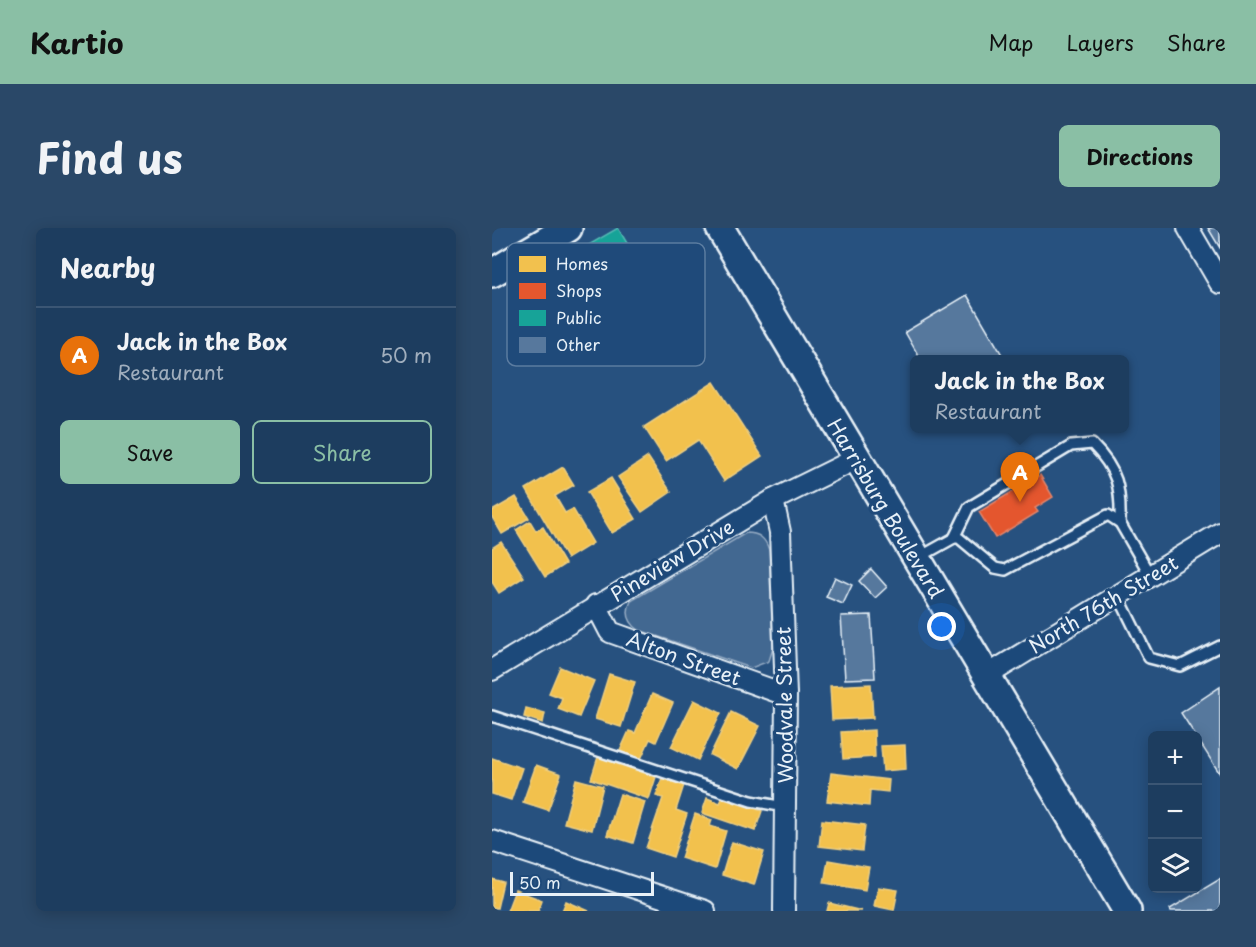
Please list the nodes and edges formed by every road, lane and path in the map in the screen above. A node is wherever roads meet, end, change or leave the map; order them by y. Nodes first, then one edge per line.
1 (568, 228) edge
2 (720, 228) edge
3 (1188, 228) edge
4 (543, 243) edge
5 (507, 264) edge
6 (492, 273) edge
7 (1220, 283) edge
8 (856, 459) junction
9 (773, 500) junction
10 (1120, 523) junction
11 (1220, 533) edge
12 (954, 538) junction
13 (916, 559) junction
14 (1150, 576) junction
15 (1118, 596) junction
16 (596, 605) junction
17 (1220, 646) edge
18 (492, 670) edge
19 (986, 676) junction
20 (786, 695) junction
21 (492, 716) edge
22 (785, 807) junction
23 (492, 841) edge
24 (705, 911) edge
25 (784, 911) edge
26 (1127, 911) edge

1 - 4 main road
2 - 8 main road, Harrisburg Boulevard
3 - 7 street
5 - 6 main road
8 - 9 street, Pineview Drive
8 - 13 main road, Harrisburg Boulevard
9 - 16 street, Pineview Drive
9 - 20 street, Woodvale Street
10 - 12 lane
10 - 12 lane
10 - 14 lane
11 - 14 street, North 76th Street
12 - 13 lane
13 - 19 main road, Harrisburg Boulevard
14 - 15 street, North 76th Street
15 - 17 lane
15 - 19 street, North 76th Street
16 - 18 street, Pineview Drive
16 - 20 street, Alton Street
19 - 26 main road, Harrisburg Boulevard
20 - 22 street, Woodvale Street
21 - 22 lane
22 - 25 street, Woodvale Street
23 - 24 street

